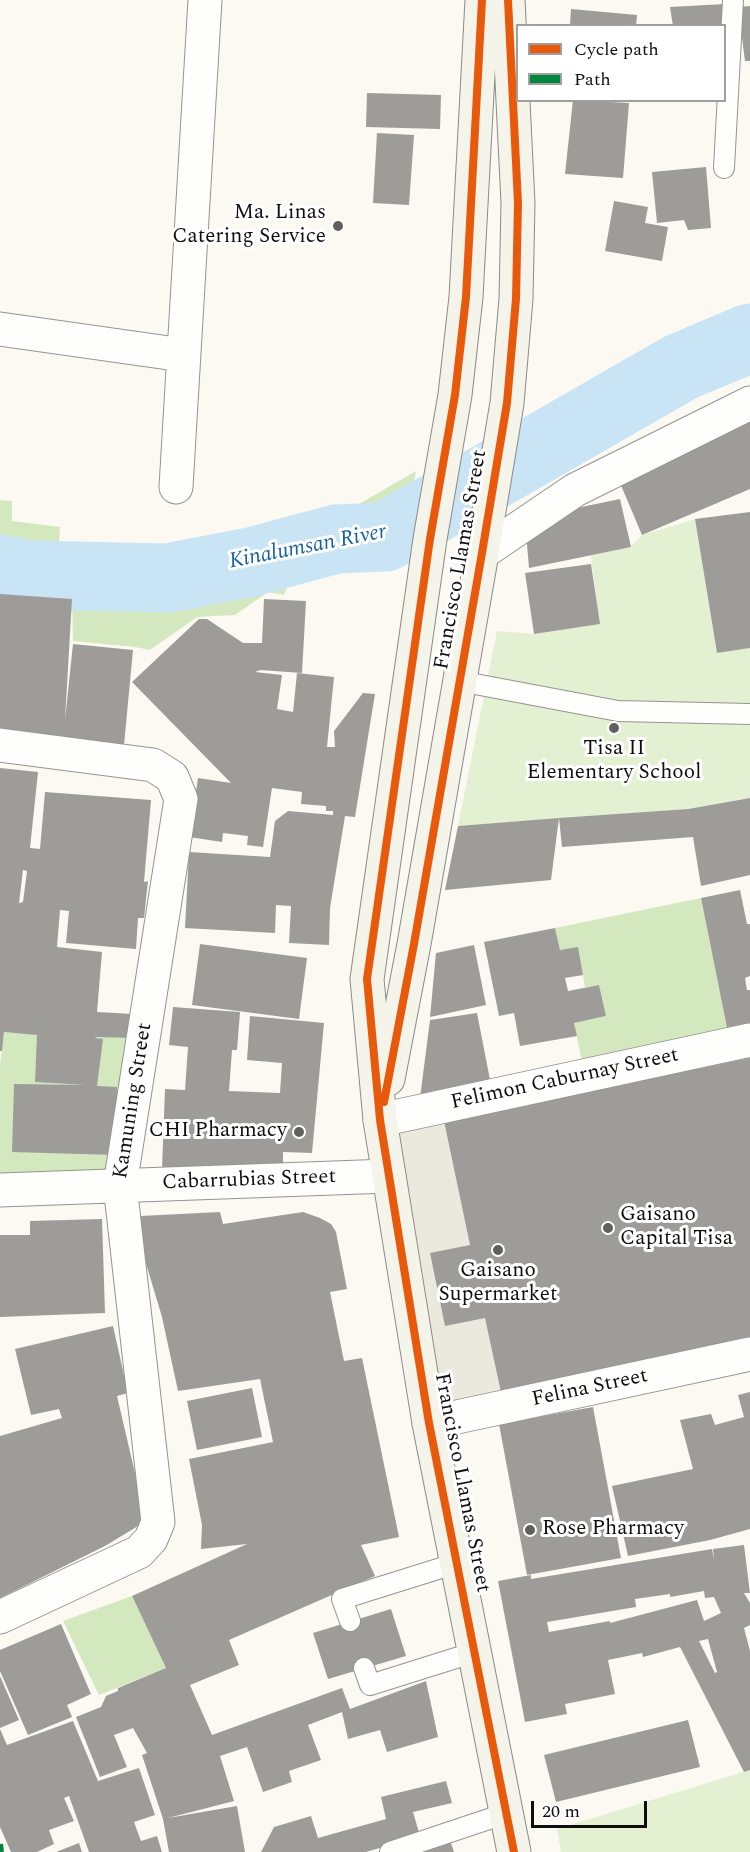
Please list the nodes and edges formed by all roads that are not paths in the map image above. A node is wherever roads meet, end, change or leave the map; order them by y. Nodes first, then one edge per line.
1 (206, 0) edge
2 (482, 0) edge
3 (508, 0) edge
4 (733, 0) edge
5 (724, 168) dead end
6 (0, 329) edge
7 (183, 355) junction
8 (750, 403) edge
9 (176, 487) dead end
10 (484, 543) junction
11 (459, 681) junction
12 (750, 714) edge
13 (0, 745) edge
14 (750, 1041) edge
15 (380, 1119) junction
16 (389, 1176) junction
17 (120, 1185) junction
18 (0, 1190) edge
19 (750, 1354) edge
20 (429, 1423) junction
21 (457, 1563) junction
22 (0, 1617) edge
23 (350, 1621) dead end
24 (475, 1652) junction
25 (364, 1668) dead end
26 (507, 1813) junction
27 (390, 1852) edge
28 (514, 1852) edge

1 - 7 street
2 - 15 main road, Francisco Llamas Street
3 - 10 main road, Francisco Llamas Street
4 - 5 lane
6 - 7 street
7 - 9 street
8 - 10 street
10 - 11 main road, Francisco Llamas Street
11 - 12 lane
11 - 15 main road, Francisco Llamas Street
13 - 17 street, Kamuning Street
14 - 15 street, Felimon Caburnay Street
15 - 16 main road, Francisco Llamas Street
16 - 17 street, Cabarrubias Street
16 - 20 main road, Francisco Llamas Street
17 - 18 street, Cabarrubias Street
17 - 22 street, Kamuning Street
19 - 20 street, Felina Street
20 - 21 main road, Francisco Llamas Street
21 - 23 lane
21 - 24 main road, Francisco Llamas Street
24 - 25 lane
24 - 26 main road, Francisco Llamas Street
26 - 27 lane
26 - 28 main road, Francisco Llamas Street

